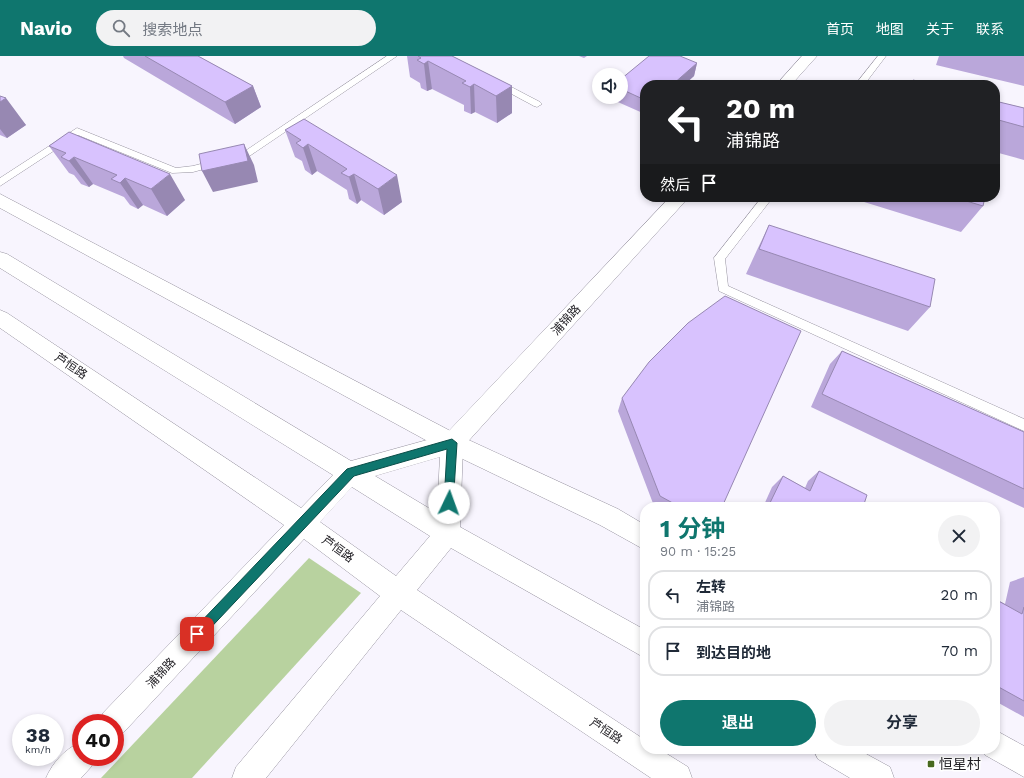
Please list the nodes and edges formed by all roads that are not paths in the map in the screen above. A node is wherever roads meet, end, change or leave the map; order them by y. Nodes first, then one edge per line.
1 (393, 56) edge
2 (810, 56) edge
3 (882, 56) edge
4 (489, 78) edge
5 (788, 80) edge
6 (863, 80) edge
7 (538, 104) dead end
8 (0, 183) edge
9 (0, 200) edge
10 (675, 202) edge
11 (764, 202) edge
12 (0, 259) edge
13 (0, 318) edge
14 (1024, 425) edge
15 (452, 443) junction
16 (351, 472) junction
17 (302, 523) junction
18 (448, 533) junction
19 (640, 535) edge
20 (398, 593) junction
21 (640, 642) edge
22 (122, 714) edge
23 (1000, 748) edge
24 (640, 753) edge
25 (641, 754) edge
26 (837, 754) edge
27 (1024, 762) edge
28 (72, 766) edge
29 (61, 778) edge
30 (247, 778) edge
31 (677, 778) edge
32 (879, 778) edge

1 - 8 lane
2 - 5 street
3 - 6 lane
4 - 7 lane
9 - 15 street
10 - 15 street, 浦锦路
11 - 14 lane
12 - 16 street
13 - 17 street, 芦恒路
15 - 16 street
15 - 18 street
15 - 19 street
16 - 17 street, 浦锦路
16 - 18 street
17 - 20 street, 芦恒路
17 - 22 street, 浦锦路
18 - 20 street
18 - 21 street
20 - 24 street, 芦恒路
20 - 30 street
23 - 27 street
25 - 31 street, 芦恒路
26 - 32 street
28 - 29 street

